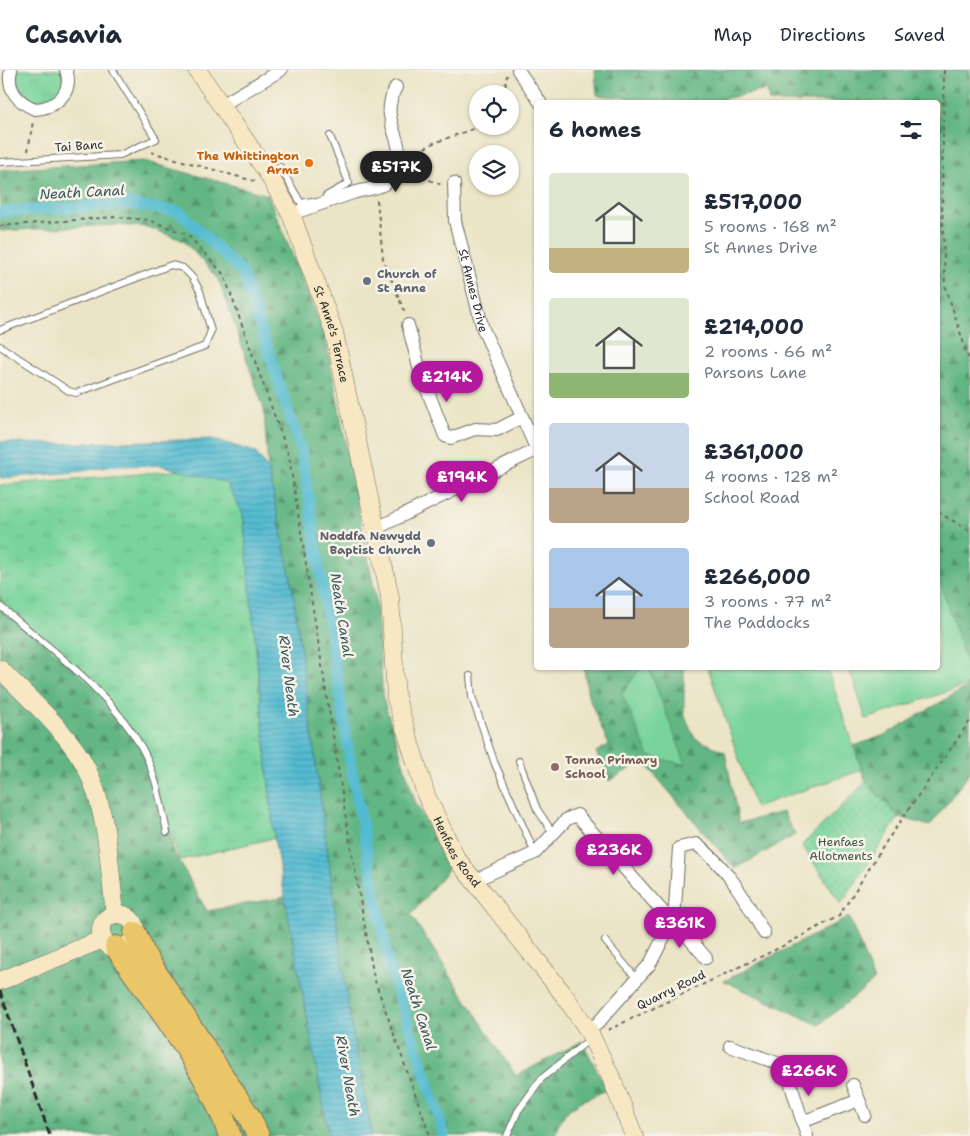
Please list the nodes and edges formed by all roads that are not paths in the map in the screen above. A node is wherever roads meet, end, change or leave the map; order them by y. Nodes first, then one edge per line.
1 (11, 70) edge
2 (66, 70) edge
3 (113, 70) edge
4 (197, 70) edge
5 (281, 70) edge
6 (518, 70) edge
7 (396, 87) dead end
8 (539, 100) edge
9 (220, 106) junction
10 (330, 136) dead end
11 (0, 162) edge
12 (273, 182) junction
13 (454, 183) road end
14 (292, 214) junction
15 (408, 325) road end
16 (0, 330) edge
17 (0, 346) edge
18 (522, 417) junction
19 (534, 444) edge
20 (534, 450) edge
21 (375, 528) junction
22 (0, 606) edge
23 (0, 669) edge
24 (470, 676) dead end
25 (519, 761) dead end
26 (167, 832) dead end
27 (553, 833) junction
28 (535, 853) junction
29 (469, 876) junction
30 (115, 914) junction
31 (671, 923) junction
32 (135, 933) junction
33 (764, 933) dead end
34 (605, 941) dead end
35 (109, 943) junction
36 (706, 958) dead end
37 (6, 978) edge
38 (637, 979) junction
39 (590, 1034) junction
40 (730, 1046) dead end
41 (853, 1085) dead end
42 (859, 1100) junction
43 (865, 1115) dead end
44 (802, 1122) junction
45 (230, 1136) edge
46 (258, 1136) edge
47 (507, 1136) edge
48 (634, 1136) edge
49 (806, 1136) edge

1 - 2 street
3 - 11 lane, Tai Banc
4 - 9 main road, St Anne's Terrace
5 - 9 street
6 - 8 street
7 - 14 street
9 - 12 main road, St Anne's Terrace
10 - 12 lane
12 - 14 main road, St Anne's Terrace
13 - 18 street, St Annes Drive
14 - 21 main road, St Anne's Terrace
15 - 18 street
16 - 17 lane
18 - 19 street, St Annes Drive
20 - 21 street
21 - 29 main road, Henfaes Road
22 - 26 lane
23 - 30 main road
24 - 28 lane
25 - 27 lane
27 - 28 street
27 - 31 street
28 - 29 street
29 - 39 main road, Henfaes Road
30 - 32 main road
30 - 35 main road
31 - 33 street
31 - 36 street
31 - 38 street
32 - 35 main road
32 - 46 highway
34 - 38 lane
35 - 37 main road
35 - 45 highway
38 - 39 street
39 - 47 lane
39 - 48 main road, Henfaes Road
40 - 44 street
41 - 42 street
42 - 43 street
42 - 44 street
44 - 49 street

